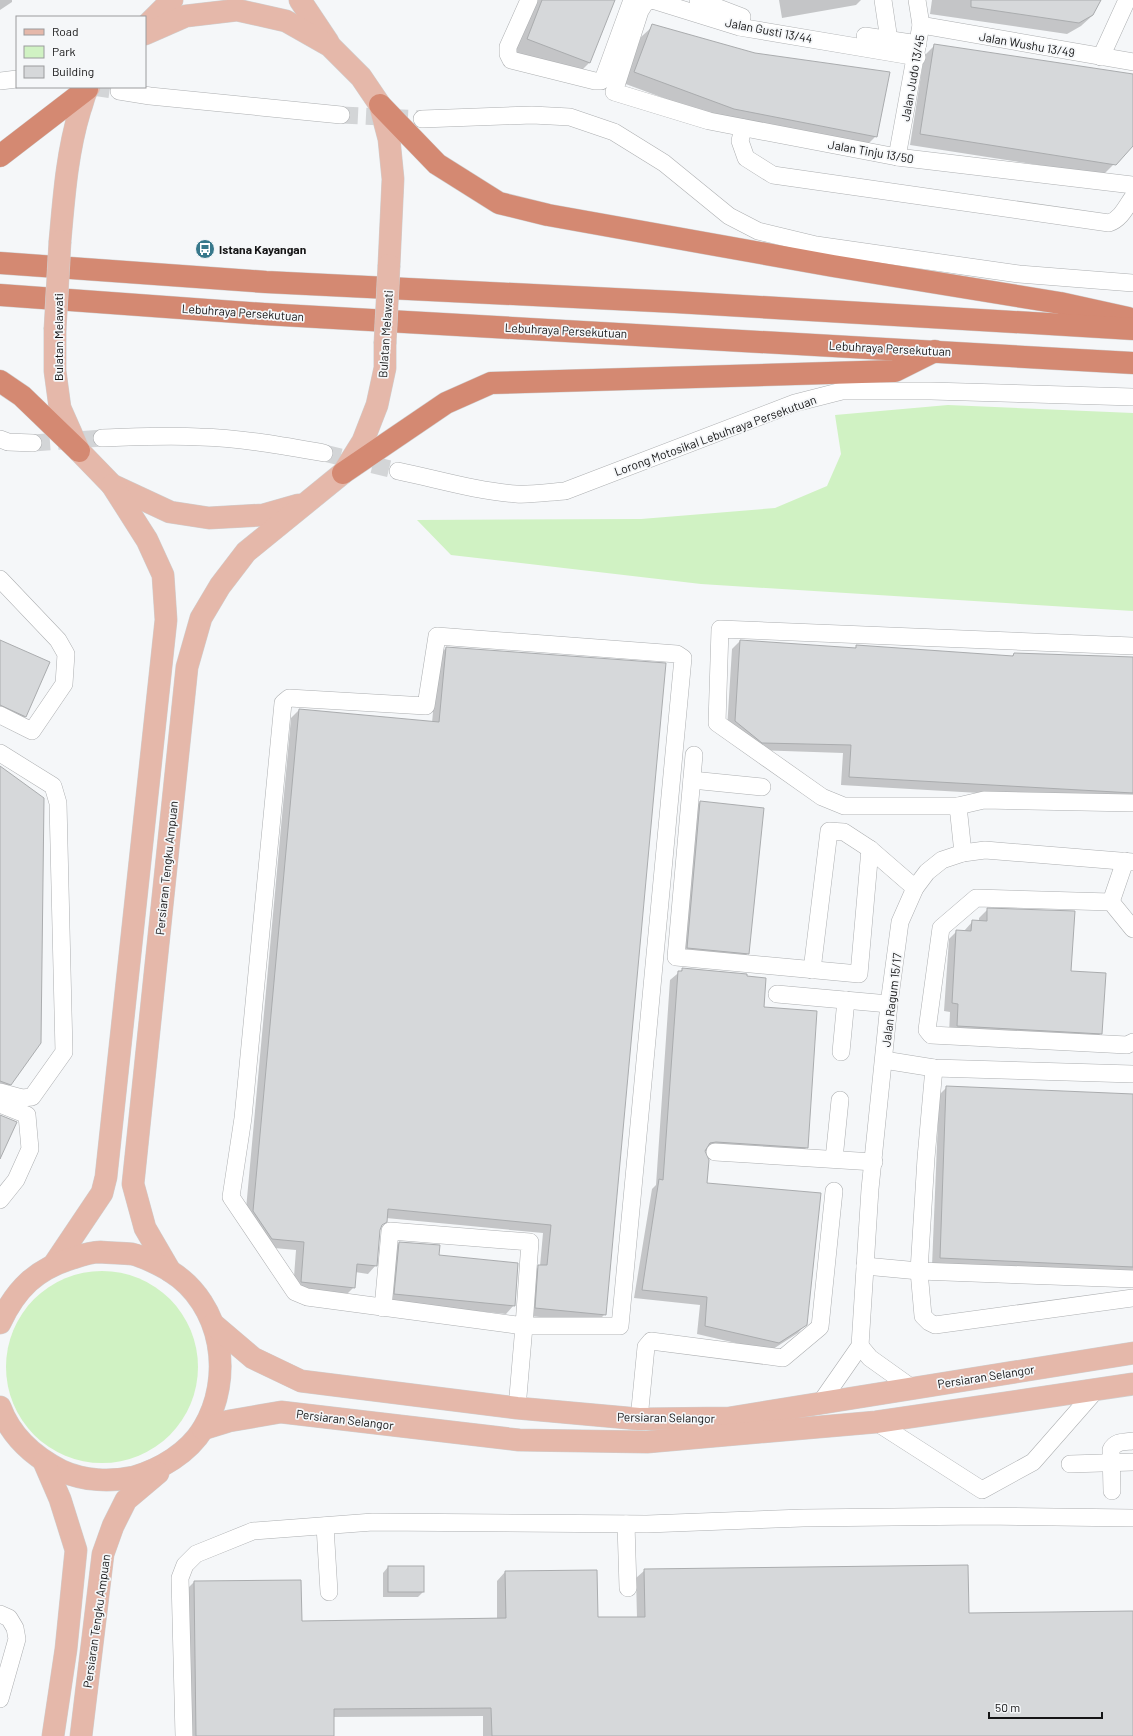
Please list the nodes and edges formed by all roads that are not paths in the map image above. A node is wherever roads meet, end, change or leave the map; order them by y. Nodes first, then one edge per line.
1 (172, 0) edge
2 (300, 0) edge
3 (529, 0) edge
4 (632, 0) edge
5 (698, 0) edge
6 (883, 0) edge
7 (917, 0) edge
8 (1127, 0) edge
9 (921, 25) junction
10 (146, 26) edge
11 (146, 34) edge
12 (889, 40) junction
13 (330, 46) junction
14 (918, 50) junction
15 (1101, 57) junction
16 (1133, 62) edge
17 (16, 79) edge
18 (0, 81) edge
19 (88, 88) edge
20 (119, 91) dead end
21 (614, 92) joint
22 (380, 105) junction
23 (341, 115) tunnel mouth
24 (422, 119) tunnel mouth
25 (742, 128) junction
26 (0, 156) edge
27 (897, 157) junction
28 (1133, 185) edge
29 (1133, 197) edge
30 (872, 253) junction
31 (0, 263) edge
32 (833, 266) junction
33 (1133, 283) edge
34 (0, 295) edge
35 (1133, 319) edge
36 (1133, 329) edge
37 (936, 351) junction
38 (1133, 363) edge
39 (820, 375) junction
40 (0, 381) edge
41 (871, 391) junction
42 (1133, 397) edge
43 (102, 438) tunnel mouth
44 (0, 439) edge
45 (33, 442) tunnel mouth
46 (79, 451) junction
47 (324, 453) tunnel mouth
48 (398, 471) tunnel mouth
49 (343, 473) junction
50 (112, 485) junction
51 (308, 501) junction
52 (0, 579) edge
53 (1133, 646) edge
54 (0, 715) edge
55 (0, 754) edge
56 (694, 755) dead end
57 (692, 780) junction
58 (762, 787) dead end
59 (1133, 803) edge
60 (844, 806) junction
61 (958, 806) junction
62 (829, 831) junction
63 (870, 849) junction
64 (963, 853) junction
65 (1129, 861) edge
66 (915, 888) junction
67 (1112, 902) junction
68 (1133, 928) edge
69 (812, 970) junction
70 (777, 994) dead end
71 (846, 1000) junction
72 (889, 1004) junction
73 (1133, 1042) edge
74 (841, 1052) dead end
75 (884, 1060) junction
76 (934, 1068) junction
77 (1133, 1074) edge
78 (0, 1092) edge
79 (840, 1100) dead end
80 (0, 1104) edge
81 (715, 1152) dead end
82 (834, 1159) junction
83 (874, 1162) junction
84 (834, 1191) dead end
85 (0, 1200) edge
86 (55, 1263) junction
87 (865, 1266) junction
88 (170, 1271) junction
89 (920, 1271) junction
90 (1133, 1279) edge
91 (1133, 1298) edge
92 (383, 1308) junction
93 (3, 1312) edge
94 (213, 1324) junction
95 (524, 1326) junction
96 (860, 1346) junction
97 (1133, 1353) edge
98 (1133, 1384) edge
99 (912, 1388) junction
100 (1097, 1389) junction
101 (821, 1402) junction
102 (0, 1407) edge
103 (517, 1408) junction
104 (639, 1419) junction
105 (876, 1422) junction
106 (0, 1426) edge
107 (203, 1429) junction
108 (1133, 1441) edge
109 (22, 1443) junction
110 (172, 1460) junction
111 (44, 1462) junction
112 (1133, 1462) edge
113 (1111, 1463) junction
114 (1070, 1464) dead end
115 (982, 1490) junction
116 (1112, 1491) dead end
117 (983, 1516) junction
118 (1133, 1518) edge
119 (626, 1524) junction
120 (325, 1526) junction
121 (628, 1588) dead end
122 (329, 1592) dead end
123 (0, 1614) edge
124 (0, 1699) edge
125 (53, 1736) edge
126 (81, 1736) edge
127 (184, 1736) edge

1 - 10 main road
2 - 13 main road
3 - 4 street
5 - 12 street
6 - 12 street
7 - 9 street, Jalan Judo 13/45
8 - 15 street
9 - 14 street, Jalan Judo 13/45
9 - 15 street, Jalan Wushu 13/49
11 - 13 main road, Bulatan Melawati
12 - 14 street
13 - 22 main road, Bulatan Melawati
14 - 21 street, Jalan Gusti 13/44
14 - 27 street, Jalan Judo 13/45
15 - 16 street, Jalan Wushu 13/49
17 - 18 street
19 - 26 highway
19 - 46 main road, Bulatan Melawati, bridge
20 - 23 street
21 - 25 street, Jalan Tinju 13/50
22 - 32 highway
22 - 49 main road, Bulatan Melawati, bridge
24 - 30 street
25 - 27 street, Jalan Tinju 13/50
25 - 29 street
27 - 28 street, Jalan Tinju 13/50
30 - 32 street
30 - 33 street
31 - 36 highway
32 - 35 highway
34 - 37 highway, Lebuhraya Persekutuan
37 - 38 highway, Lebuhraya Persekutuan
37 - 39 highway
39 - 41 street
39 - 49 highway
40 - 46 highway
41 - 42 street, Lorong Motosikal Lebuhraya Persekutuan
41 - 48 street, Lorong Motosikal Lebuhraya Persekutuan
43 - 47 street
44 - 45 street
46 - 50 main road, Bulatan Melawati
49 - 51 main road, Bulatan Melawati
50 - 51 main road, Bulatan Melawati
50 - 86 main road
51 - 88 main road, Persiaran Tengku Ampuan
52 - 54 street
53 - 60 street
55 - 78 street
56 - 57 street
57 - 58 street
57 - 69 street
59 - 61 street
60 - 61 street
60 - 62 street
61 - 64 street
62 - 63 street
62 - 69 street
63 - 66 street
63 - 69 street
64 - 65 street, Jalan Ragum 15/17
64 - 66 street, Jalan Ragum 15/17
65 - 67 street
66 - 72 street, Jalan Ragum 15/17
67 - 68 street
67 - 73 street
70 - 71 street
71 - 72 street
71 - 74 street
72 - 75 street, Jalan Ragum 15/17
75 - 76 street
75 - 83 street, Jalan Ragum 15/17
76 - 77 street
76 - 89 street
79 - 82 street
80 - 85 street
81 - 82 street
82 - 83 street
83 - 87 street, Jalan Ragum 15/17
84 - 104 street
86 - 88 main road
86 - 93 main road
87 - 89 street
87 - 96 street, Jalan Ragum 15/17
88 - 94 main road
89 - 90 street
89 - 91 street
92 - 95 street
92 - 95 street
92 - 95 street
94 - 103 main road, Persiaran Selangor
94 - 107 main road
95 - 103 street
96 - 99 street
96 - 101 street
97 - 99 main road, Persiaran Selangor
98 - 100 main road, Persiaran Selangor
99 - 101 main road, Persiaran Selangor
100 - 105 main road, Persiaran Selangor
100 - 115 street
101 - 104 main road, Persiaran Selangor
102 - 109 main road
103 - 104 main road, Persiaran Selangor
105 - 107 main road, Persiaran Selangor
105 - 115 street
106 - 109 main road
107 - 110 main road
108 - 113 street
109 - 111 main road
110 - 111 main road
110 - 126 main road, Persiaran Tengku Ampuan
111 - 125 main road
112 - 113 street
113 - 114 street
113 - 116 street
115 - 117 street
117 - 118 street
117 - 119 street
119 - 120 street
119 - 121 street
120 - 122 street
120 - 127 street
123 - 124 street

